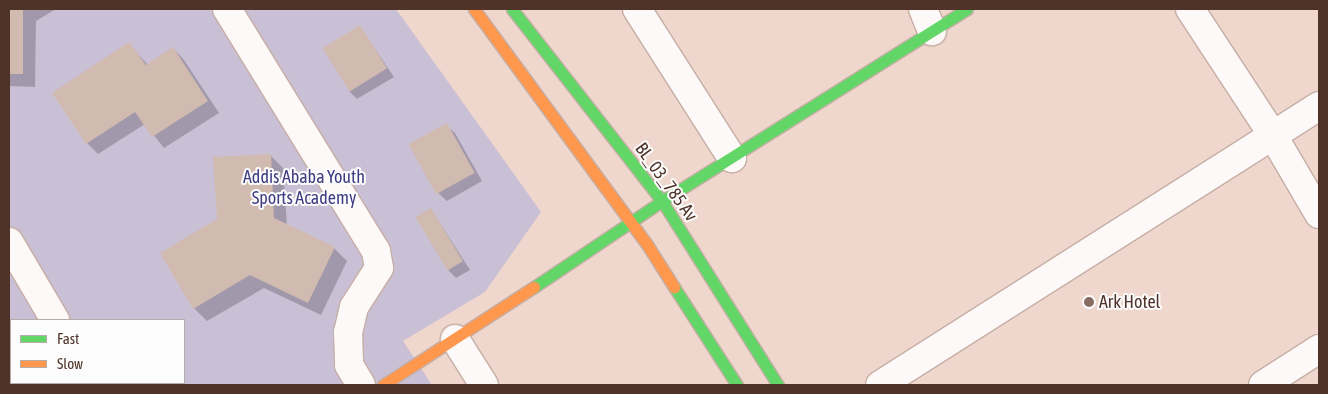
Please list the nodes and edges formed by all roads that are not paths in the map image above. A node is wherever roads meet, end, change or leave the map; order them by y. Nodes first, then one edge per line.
1 (227, 9) edge
2 (474, 9) edge
3 (512, 9) edge
4 (638, 9) edge
5 (967, 9) edge
6 (1190, 9) edge
7 (928, 20) edge
8 (1319, 106) edge
9 (1272, 134) junction
10 (732, 158) junction
11 (662, 201) junction
12 (1319, 214) edge
13 (632, 224) junction
14 (9, 242) edge
15 (54, 319) edge
16 (455, 339) junction
17 (1319, 348) edge
18 (362, 385) edge
19 (383, 385) edge
20 (484, 385) edge
21 (737, 385) edge
22 (778, 385) edge
23 (880, 385) edge
24 (1263, 385) edge

1 - 18 street
2 - 13 main road
3 - 11 main road, BL_03_785 Av
4 - 10 street
5 - 7 main road
6 - 9 street
7 - 10 main road
8 - 9 street
9 - 12 street
9 - 23 street
10 - 11 main road
11 - 13 main road
11 - 22 main road, BL_03_785 Av
13 - 16 main road
13 - 21 main road
14 - 15 street
16 - 19 main road
16 - 20 street
17 - 24 street

